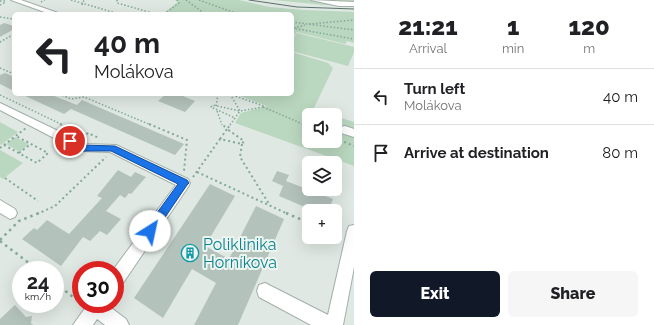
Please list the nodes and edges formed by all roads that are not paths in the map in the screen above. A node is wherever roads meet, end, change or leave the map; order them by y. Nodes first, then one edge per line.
1 (14, 0) edge
2 (314, 0) edge
3 (44, 3) dead end
4 (354, 4) edge
5 (35, 7) junction
6 (51, 12) edge
7 (0, 106) edge
8 (354, 231) edge
9 (124, 267) edge
10 (265, 291) dead end
11 (87, 313) edge
12 (103, 313) edge
13 (82, 325) edge
14 (120, 325) edge
15 (328, 325) edge
16 (334, 325) edge

1 - 5 street
2 - 4 street
3 - 5 street
5 - 6 street
7 - 9 street
8 - 16 street
10 - 15 street
11 - 13 street
12 - 14 street

